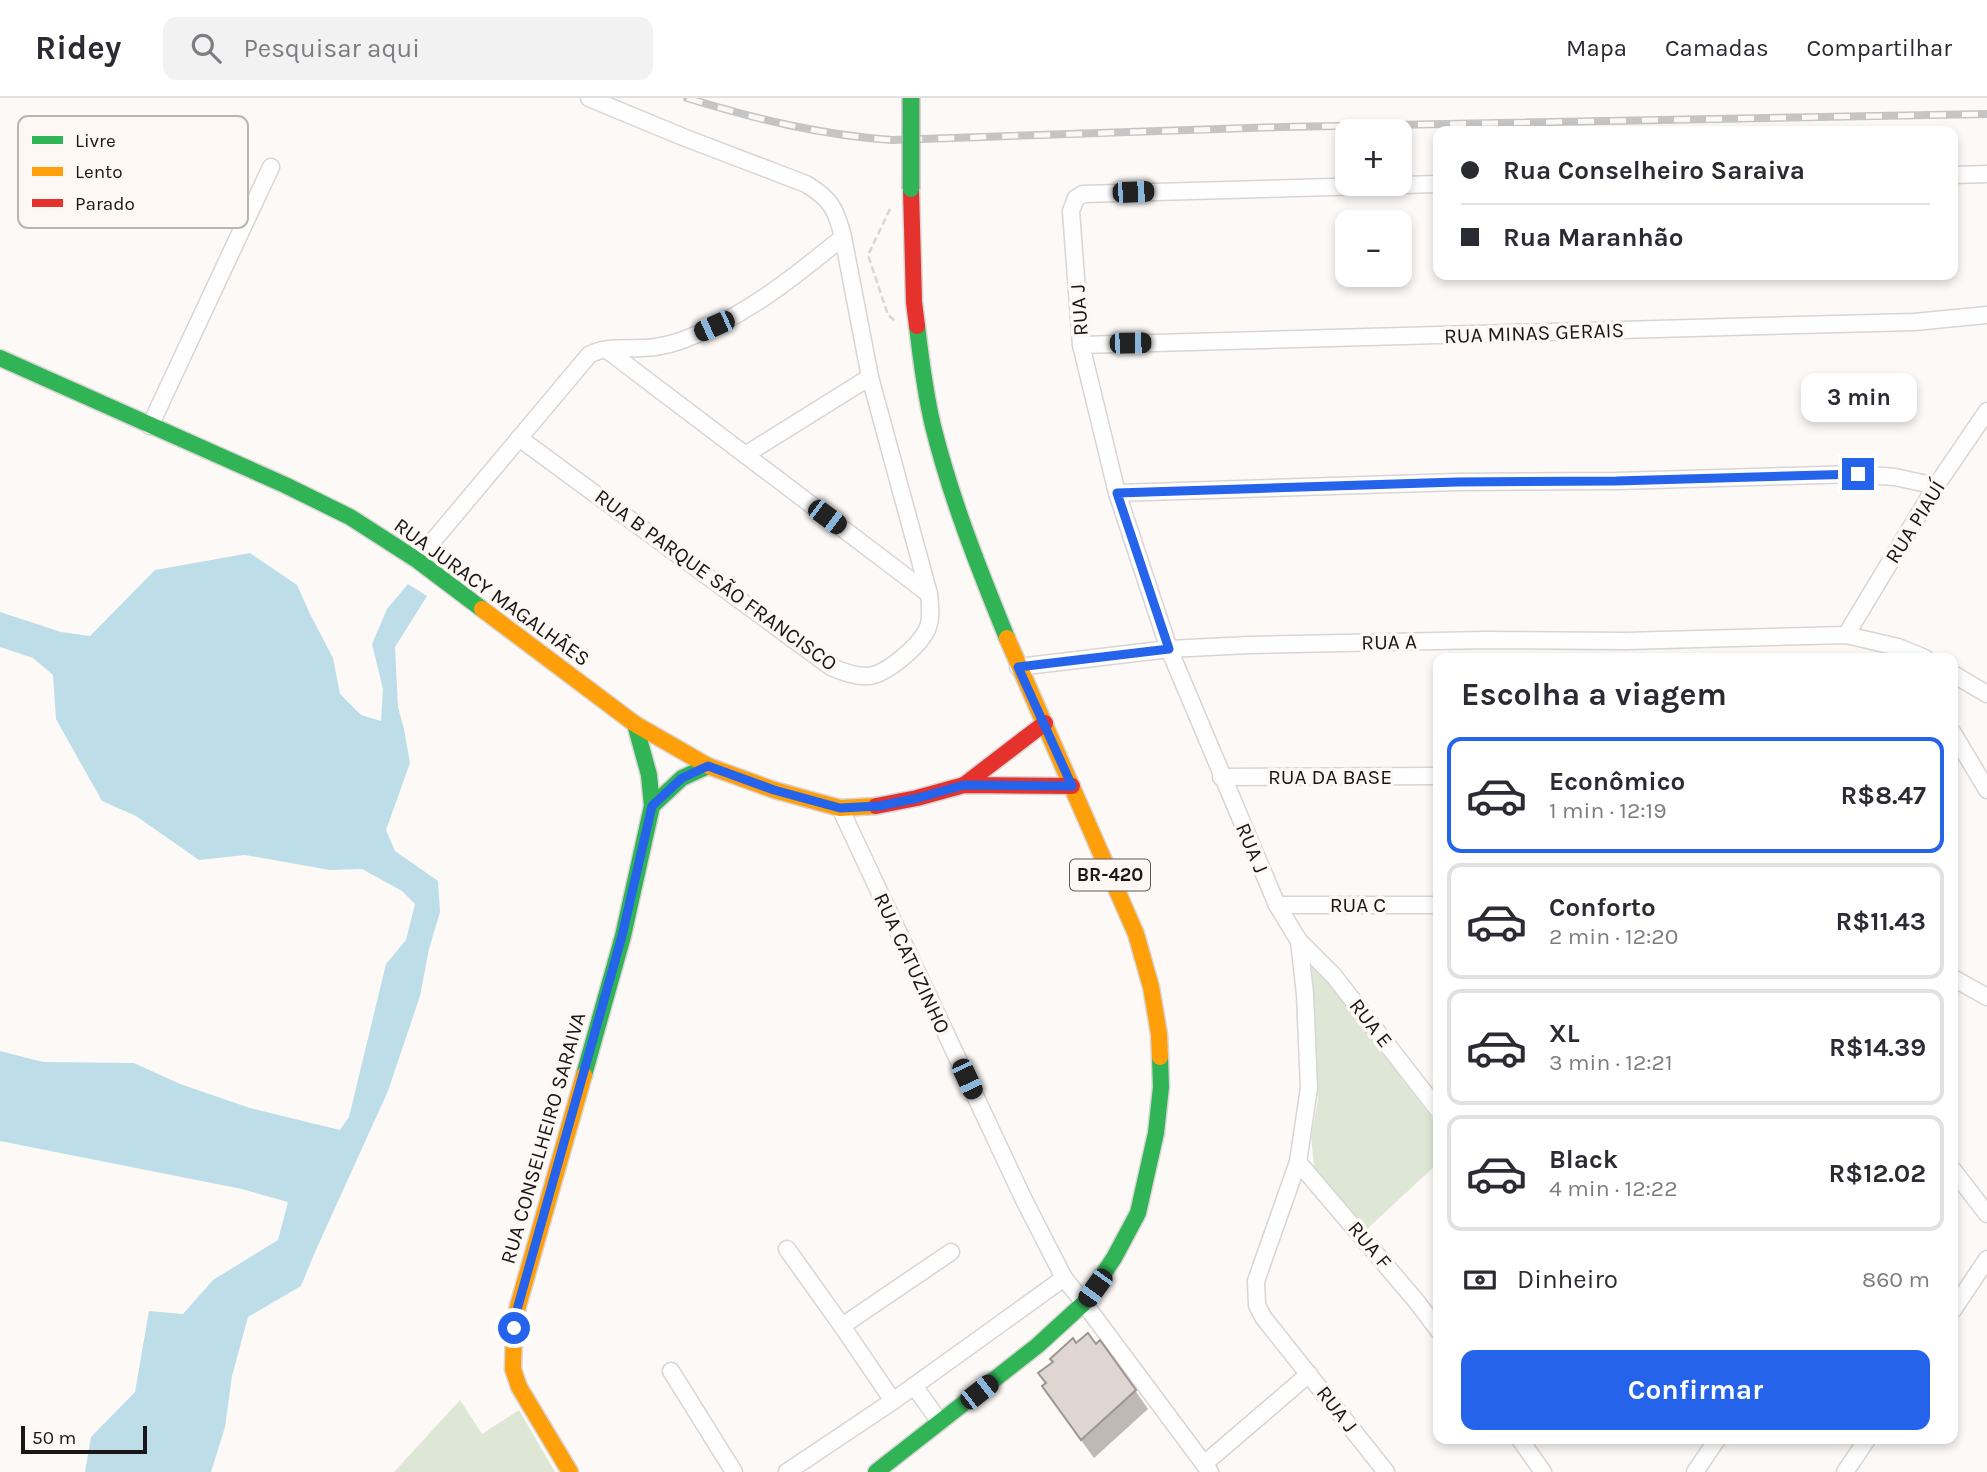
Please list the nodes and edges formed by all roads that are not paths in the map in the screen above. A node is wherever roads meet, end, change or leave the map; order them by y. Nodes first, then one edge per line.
1 (589, 98) edge
2 (911, 98) edge
3 (271, 167) dead end
4 (1987, 174) edge
5 (1958, 175) edge
6 (1433, 184) edge
7 (248, 216) edge
8 (243, 228) edge
9 (843, 237) junction
10 (1987, 316) edge
11 (1081, 345) junction
12 (607, 349) junction
13 (0, 358) edge
14 (870, 377) junction
15 (1987, 411) edge
16 (150, 426) junction
17 (519, 438) junction
18 (745, 455) junction
19 (1936, 486) junction
20 (1117, 493) junction
21 (417, 560) junction
22 (929, 594) junction
23 (1846, 635) junction
24 (1169, 649) junction
25 (1913, 653) edge
26 (1018, 667) junction
27 (1958, 678) edge
28 (1984, 687) edge
29 (1045, 723) junction
30 (635, 724) junction
31 (1958, 741) edge
32 (708, 766) junction
33 (1433, 776) edge
34 (1221, 777) junction
35 (964, 785) junction
36 (1072, 786) junction
37 (1987, 790) edge
38 (652, 806) junction
39 (840, 808) junction
40 (1277, 905) junction
41 (1433, 906) edge
42 (1299, 941) junction
43 (1958, 981) edge
44 (1987, 997) edge
45 (1433, 1104) edge
46 (1298, 1162) junction
47 (1958, 1176) edge
48 (1987, 1214) edge
49 (786, 1249) dead end
50 (951, 1252) dead end
51 (1987, 1259) edge
52 (1064, 1278) junction
53 (1958, 1302) edge
54 (1084, 1303) junction
55 (1433, 1324) edge
56 (842, 1326) junction
57 (671, 1371) dead end
58 (1309, 1374) junction
59 (914, 1386) junction
60 (893, 1401) junction
61 (940, 1422) junction
62 (1523, 1444) edge
63 (1714, 1444) edge
64 (1864, 1444) edge
65 (1207, 1468) edge
66 (570, 1472) edge
67 (734, 1472) edge
68 (787, 1472) edge
69 (876, 1472) edge
70 (1387, 1472) edge
71 (1543, 1472) edge
72 (1695, 1472) edge
73 (1845, 1472) edge

1 - 9 street, RUA B PARQUE SÃO FRANCISCO
2 - 26 street, BR-420, bridge
3 - 7 street
4 - 5 street
6 - 11 street, RUA J
8 - 16 street
9 - 12 street
9 - 14 street, RUA B PARQUE SÃO FRANCISCO
10 - 11 street, RUA MINAS GERAIS
11 - 20 street, RUA J
12 - 17 street
12 - 18 street
13 - 16 street, RUA JURACY MAGALHÃES
14 - 18 street
14 - 22 street, RUA B PARQUE SÃO FRANCISCO
15 - 19 street, RUA PIAUÍ
16 - 21 street, RUA JURACY MAGALHÃES
17 - 21 street
17 - 22 street, RUA B PARQUE SÃO FRANCISCO
18 - 22 street
19 - 20 street
19 - 23 street, RUA PIAUÍ
20 - 24 street, RUA J
21 - 30 street, RUA JURACY MAGALHÃES
23 - 24 street, RUA A
23 - 25 street, RUA A
24 - 26 street, RUA A
24 - 34 street, RUA J
26 - 29 street, BR-420
27 - 28 street
29 - 35 street
29 - 36 street, BR-420
30 - 32 street, RUA JURACY MAGALHÃES
30 - 38 street, RUA CONSELHEIRO SARAIVA
31 - 37 street
32 - 38 street
32 - 39 street, RUA JURACY MAGALHÃES
33 - 34 street, RUA DA BASE
34 - 40 street, RUA J
35 - 36 street
35 - 39 street, RUA JURACY MAGALHÃES
36 - 54 street, BR-420
38 - 66 street, RUA CONSELHEIRO SARAIVA
39 - 52 street, RUA CATUZINHO
40 - 41 street, RUA C
40 - 42 street, RUA J
42 - 45 street, RUA E
42 - 46 street, RUA J
43 - 44 street
46 - 55 street, RUA F
46 - 58 street, RUA J
47 - 48 street
49 - 56 street
50 - 56 street
51 - 53 street
52 - 54 street, RUA CATUZINHO
52 - 59 street
54 - 61 street, BR-420
54 - 65 street, RUA CATUZINHO
56 - 60 street
57 - 67 street
58 - 65 street
58 - 70 street, RUA J
59 - 60 street
59 - 61 street
60 - 68 street
61 - 69 street, BR-420
62 - 71 street
63 - 72 street
64 - 73 street

